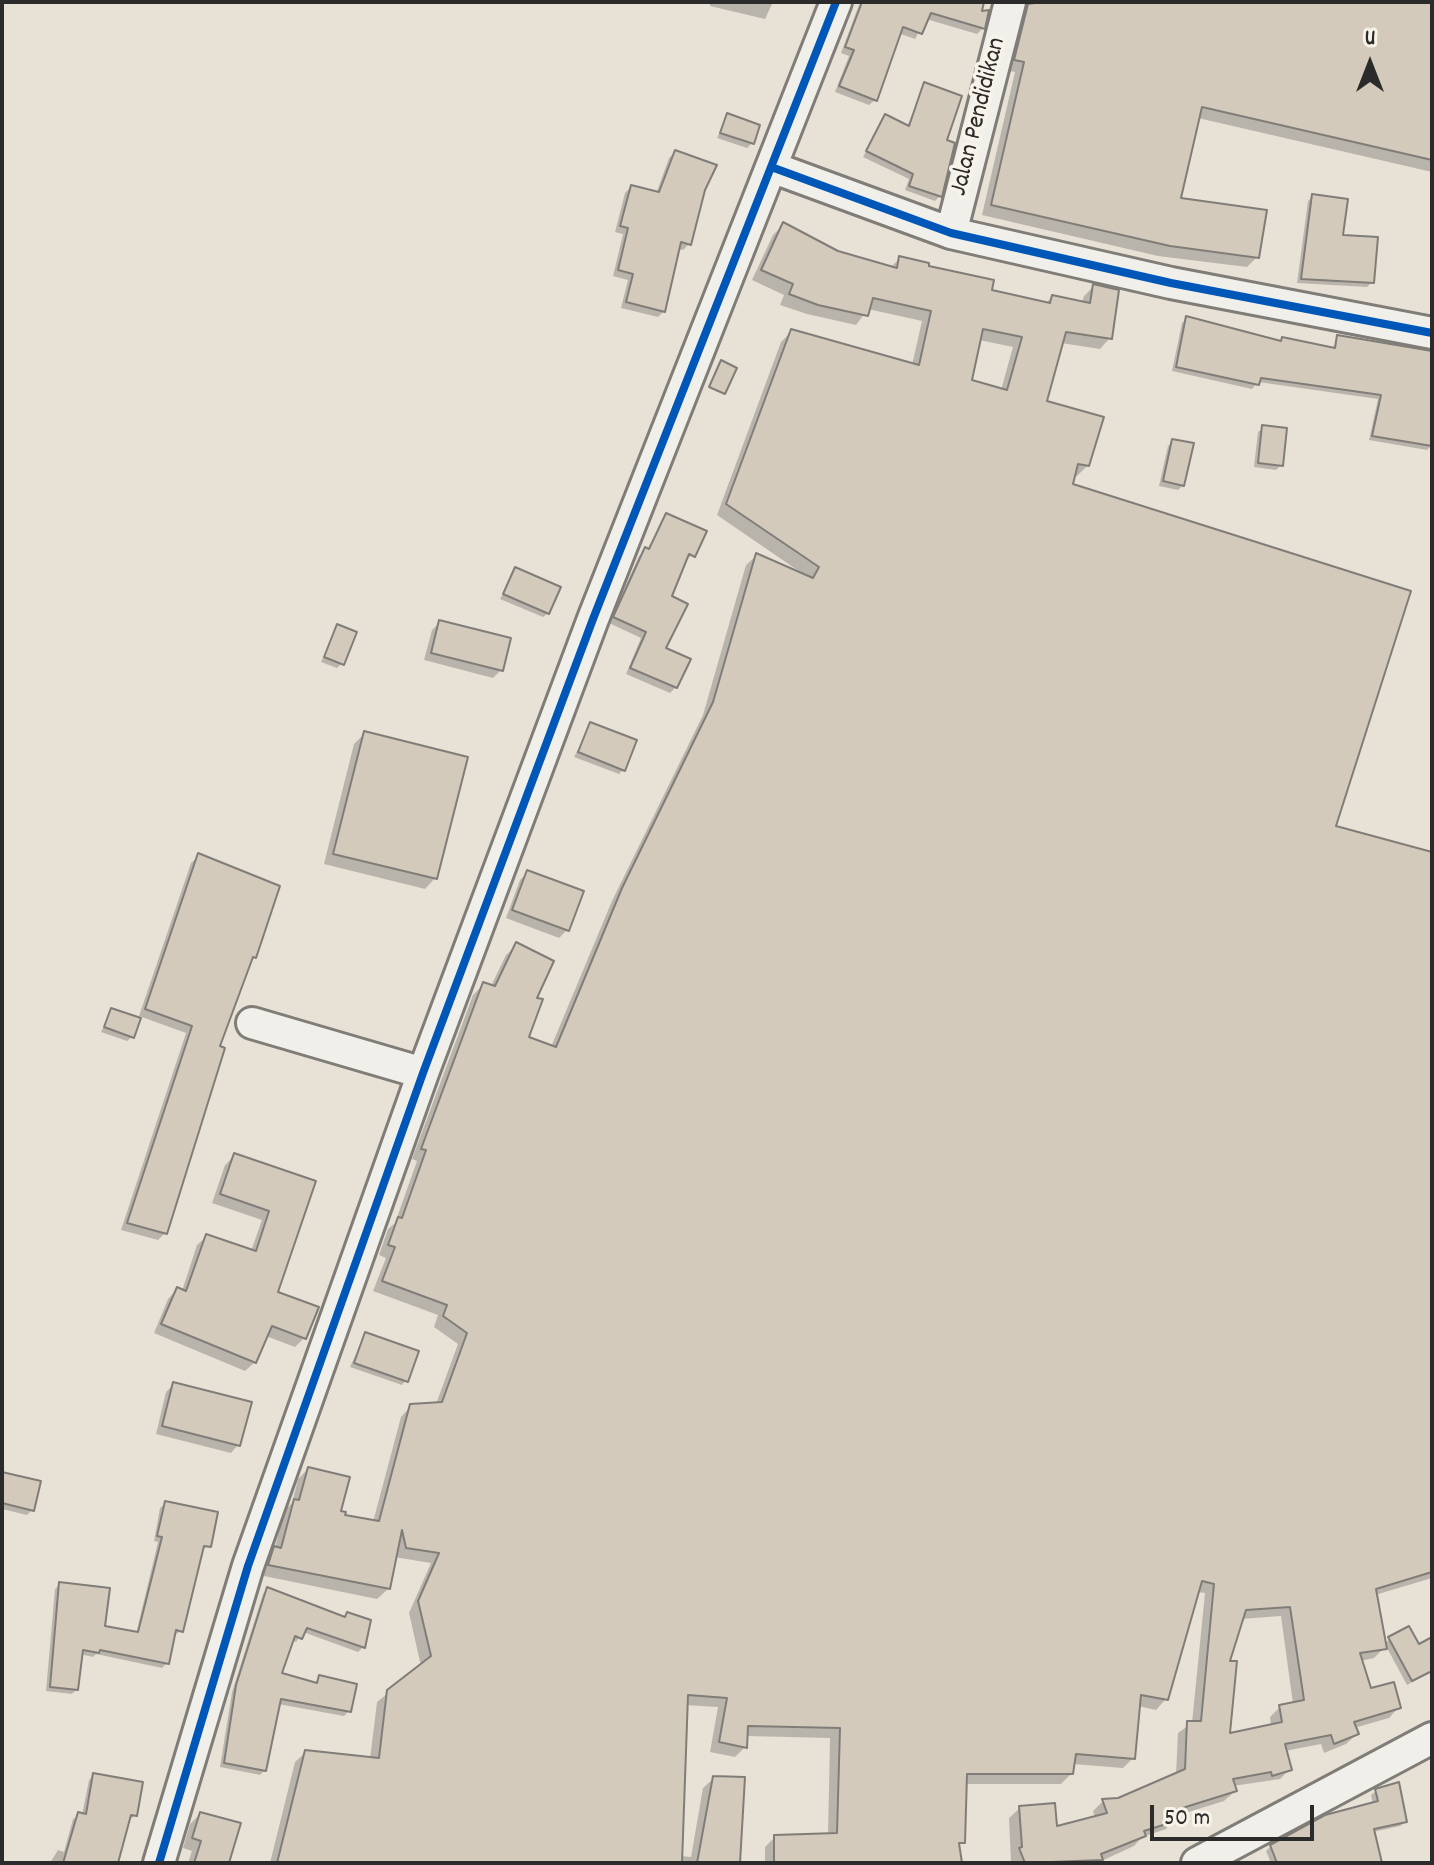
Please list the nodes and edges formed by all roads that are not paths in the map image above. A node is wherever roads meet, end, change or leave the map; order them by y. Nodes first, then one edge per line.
1 (836, 2) edge
2 (1010, 2) edge
3 (774, 168) junction
4 (951, 233) junction
5 (1432, 333) edge
6 (252, 1023) dead end
7 (423, 1073) junction
8 (1432, 1738) edge
9 (159, 1863) edge
10 (1197, 1863) edge

1 - 3 street
2 - 4 street, Jalan Pendidikan
3 - 4 street
3 - 7 street
4 - 5 street
6 - 7 street
7 - 9 street
8 - 10 street

